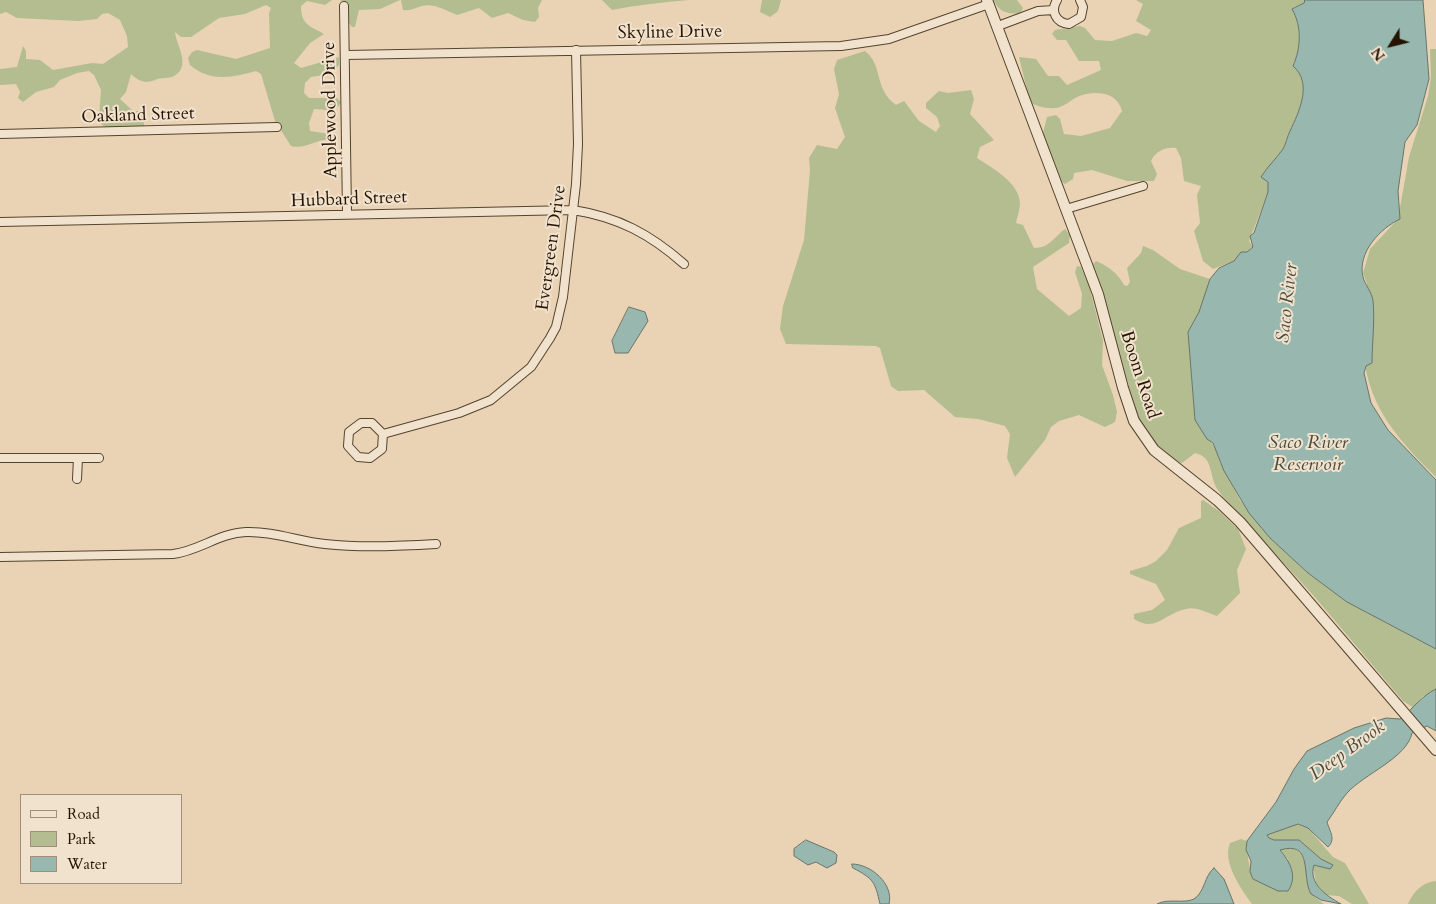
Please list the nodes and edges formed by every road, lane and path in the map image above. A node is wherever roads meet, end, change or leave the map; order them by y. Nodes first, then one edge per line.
1 (1057, 0) edge
2 (1080, 0) edge
3 (988, 2) edge
4 (344, 6) dead end
5 (1054, 10) junction
6 (998, 26) junction
7 (576, 50) junction
8 (346, 55) junction
9 (277, 127) dead end
10 (0, 134) edge
11 (1143, 186) dead end
12 (1066, 209) junction
13 (573, 210) junction
14 (347, 214) junction
15 (0, 222) edge
16 (684, 264) dead end
17 (382, 434) junction
18 (0, 458) edge
19 (78, 458) junction
20 (99, 458) dead end
21 (77, 479) dead end
22 (436, 544) dead end
23 (0, 557) edge
24 (1434, 748) edge

1 - 5 street
2 - 5 street
3 - 6 street, Boom Road
3 - 7 street, Skyline Drive
4 - 8 street, Applewood Drive
5 - 6 street
6 - 12 street, Boom Road
7 - 8 street, Skyline Drive
7 - 13 street, Evergreen Drive
8 - 14 street, Applewood Drive
9 - 10 street, Oakland Street
11 - 12 street
12 - 24 street, Boom Road
13 - 14 street, Hubbard Street
13 - 16 street, Hubbard Street
13 - 17 street, Evergreen Drive
14 - 15 street, Hubbard Street
17 - 17 street
18 - 19 street
19 - 20 street
19 - 21 street
22 - 23 street

